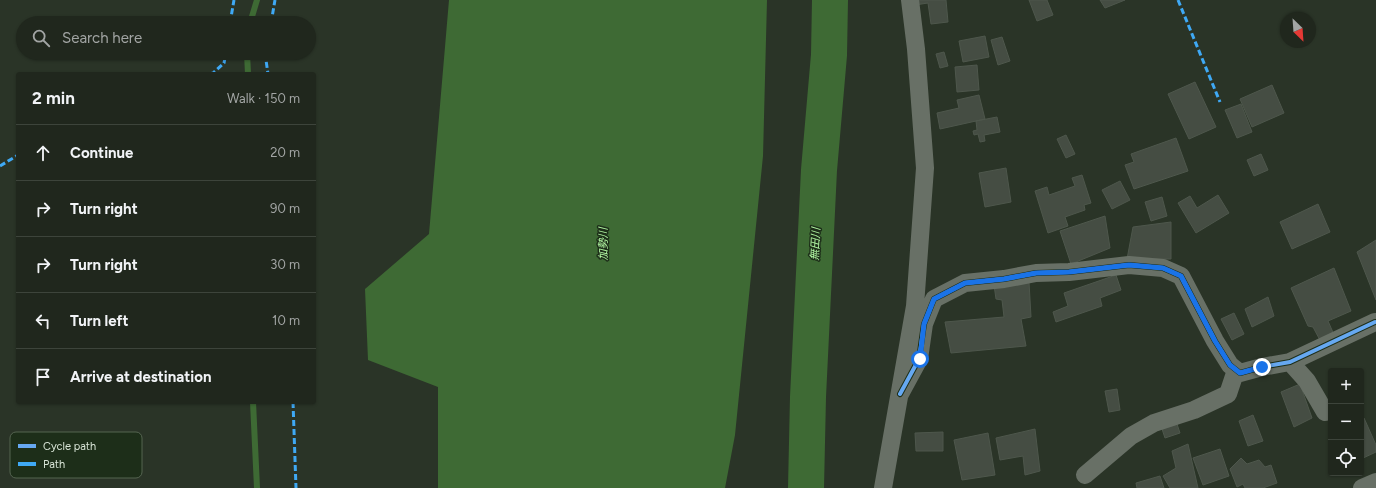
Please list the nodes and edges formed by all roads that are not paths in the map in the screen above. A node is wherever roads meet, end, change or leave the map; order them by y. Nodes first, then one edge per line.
1 (910, 0) edge
2 (1375, 322) edge
3 (1290, 362) junction
4 (1236, 370) junction
5 (900, 394) junction
6 (1325, 412) dead end
7 (1085, 475) dead end
8 (1376, 482) edge
9 (883, 488) edge
10 (1362, 488) edge

1 - 5 street
2 - 3 street
3 - 4 street
3 - 6 street
4 - 5 street
4 - 7 street
5 - 9 street
8 - 10 street

